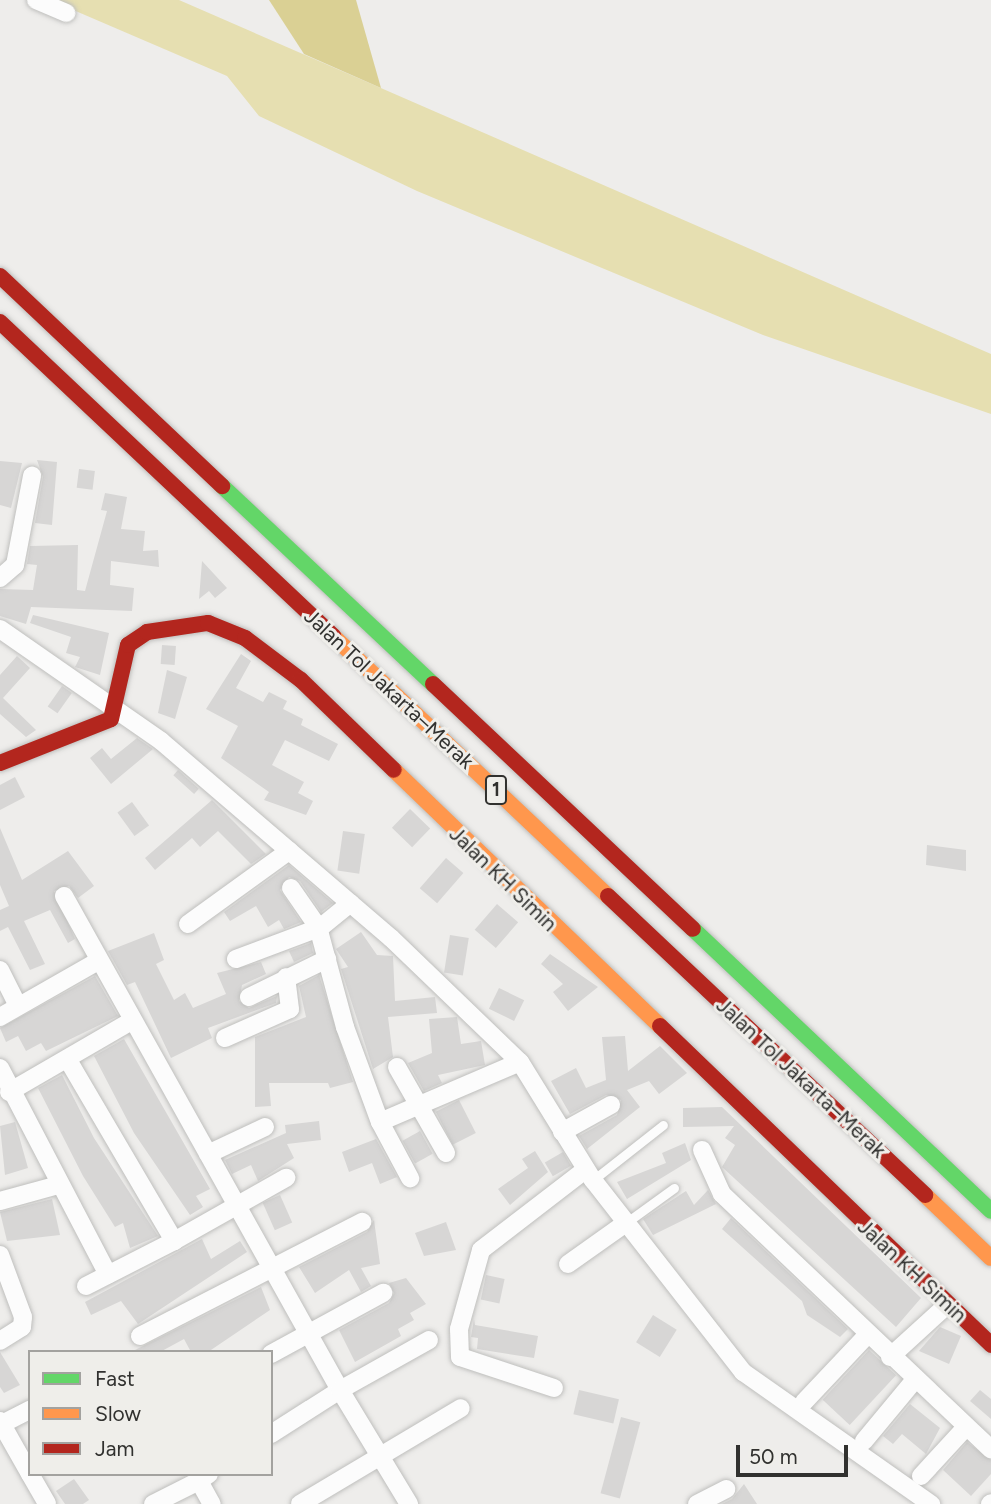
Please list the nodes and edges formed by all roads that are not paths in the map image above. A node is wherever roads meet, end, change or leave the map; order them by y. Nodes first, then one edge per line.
1 (36, 0) edge
2 (66, 13) dead end
3 (0, 276) edge
4 (0, 322) edge
5 (32, 476) dead end
6 (0, 578) edge
7 (0, 629) edge
8 (115, 708) junction
9 (0, 763) edge
10 (289, 851) junction
11 (291, 888) dead end
12 (65, 896) dead end
13 (351, 903) junction
14 (188, 924) dead end
15 (318, 927) junction
16 (236, 959) dead end
17 (327, 959) junction
18 (98, 961) junction
19 (0, 970) edge
20 (286, 977) junction
21 (249, 997) dead end
22 (18, 1006) junction
23 (0, 1017) edge
24 (133, 1020) junction
25 (225, 1038) dead end
26 (68, 1060) junction
27 (520, 1062) junction
28 (397, 1066) dead end
29 (0, 1068) edge
30 (9, 1092) junction
31 (418, 1105) junction
32 (611, 1105) dead end
33 (380, 1122) junction
34 (663, 1125) dead end
35 (265, 1127) dead end
36 (562, 1132) junction
37 (702, 1150) dead end
38 (446, 1153) dead end
39 (208, 1154) junction
40 (589, 1175) junction
41 (286, 1178) dead end
42 (410, 1178) dead end
43 (58, 1185) junction
44 (674, 1188) dead end
45 (0, 1201) edge
46 (237, 1205) junction
47 (991, 1211) edge
48 (362, 1222) dead end
49 (626, 1222) junction
50 (174, 1241) junction
51 (0, 1255) edge
52 (991, 1258) edge
53 (568, 1264) dead end
54 (274, 1270) junction
55 (108, 1275) junction
56 (86, 1286) dead end
57 (383, 1293) dead end
58 (947, 1305) junction
59 (309, 1332) junction
60 (868, 1334) junction
61 (140, 1336) dead end
62 (429, 1340) dead end
63 (0, 1341) edge
64 (991, 1345) edge
65 (273, 1353) edge
66 (890, 1357) junction
67 (913, 1381) junction
68 (554, 1388) dead end
69 (340, 1390) junction
70 (804, 1402) dead end
71 (461, 1408) dead end
72 (28, 1411) edge
73 (1, 1424) edge
74 (966, 1427) junction
75 (273, 1433) edge
76 (863, 1441) dead end
77 (991, 1450) edge
78 (381, 1455) junction
79 (28, 1471) edge
80 (31, 1476) edge
81 (921, 1476) dead end
82 (204, 1477) edge
83 (726, 1489) dead end
84 (319, 1499) edge
85 (47, 1504) edge
86 (153, 1504) edge
87 (212, 1504) edge
88 (300, 1504) edge
89 (410, 1504) edge
90 (697, 1504) edge
91 (931, 1504) edge

1 - 2 street
3 - 47 main road, Jalan Tol Jakarta–Merak / 1
4 - 52 main road, Jalan Tol Jakarta–Merak / 1
5 - 6 street
7 - 8 street
8 - 9 main road
8 - 10 street
8 - 58 main road, Jalan KH Simin
10 - 13 street
10 - 14 street
11 - 15 street
12 - 18 street
13 - 15 street
13 - 27 street
15 - 16 street
15 - 17 street
17 - 20 street
17 - 33 street
18 - 22 street
18 - 24 street
19 - 22 street
20 - 21 street
20 - 25 street
22 - 23 street
24 - 26 street
24 - 39 street
26 - 30 street
26 - 50 street
27 - 31 street
27 - 36 street
28 - 31 street
29 - 30 street
30 - 43 street
31 - 33 street
31 - 38 street
32 - 36 street
33 - 42 street
34 - 40 lane
35 - 39 street
36 - 40 street
37 - 60 street
39 - 46 street
40 - 49 street
40 - 68 street
41 - 46 street
43 - 45 street
43 - 55 street
44 - 49 lane
46 - 50 street
46 - 54 street
48 - 54 street
49 - 53 street
49 - 91 street
50 - 55 street
51 - 63 street
54 - 59 street
54 - 61 street
55 - 56 street
57 - 59 street
58 - 64 main road, Jalan KH Simin
58 - 66 street
59 - 65 street
59 - 69 street
60 - 66 street
60 - 70 street
62 - 69 street
66 - 67 street
67 - 74 street
67 - 76 street
69 - 75 street
69 - 78 street
71 - 78 street
72 - 73 street
73 - 79 street
74 - 77 street
74 - 81 street
78 - 84 street
78 - 89 street
80 - 85 street
82 - 86 street
82 - 87 street
83 - 90 street
84 - 88 street

